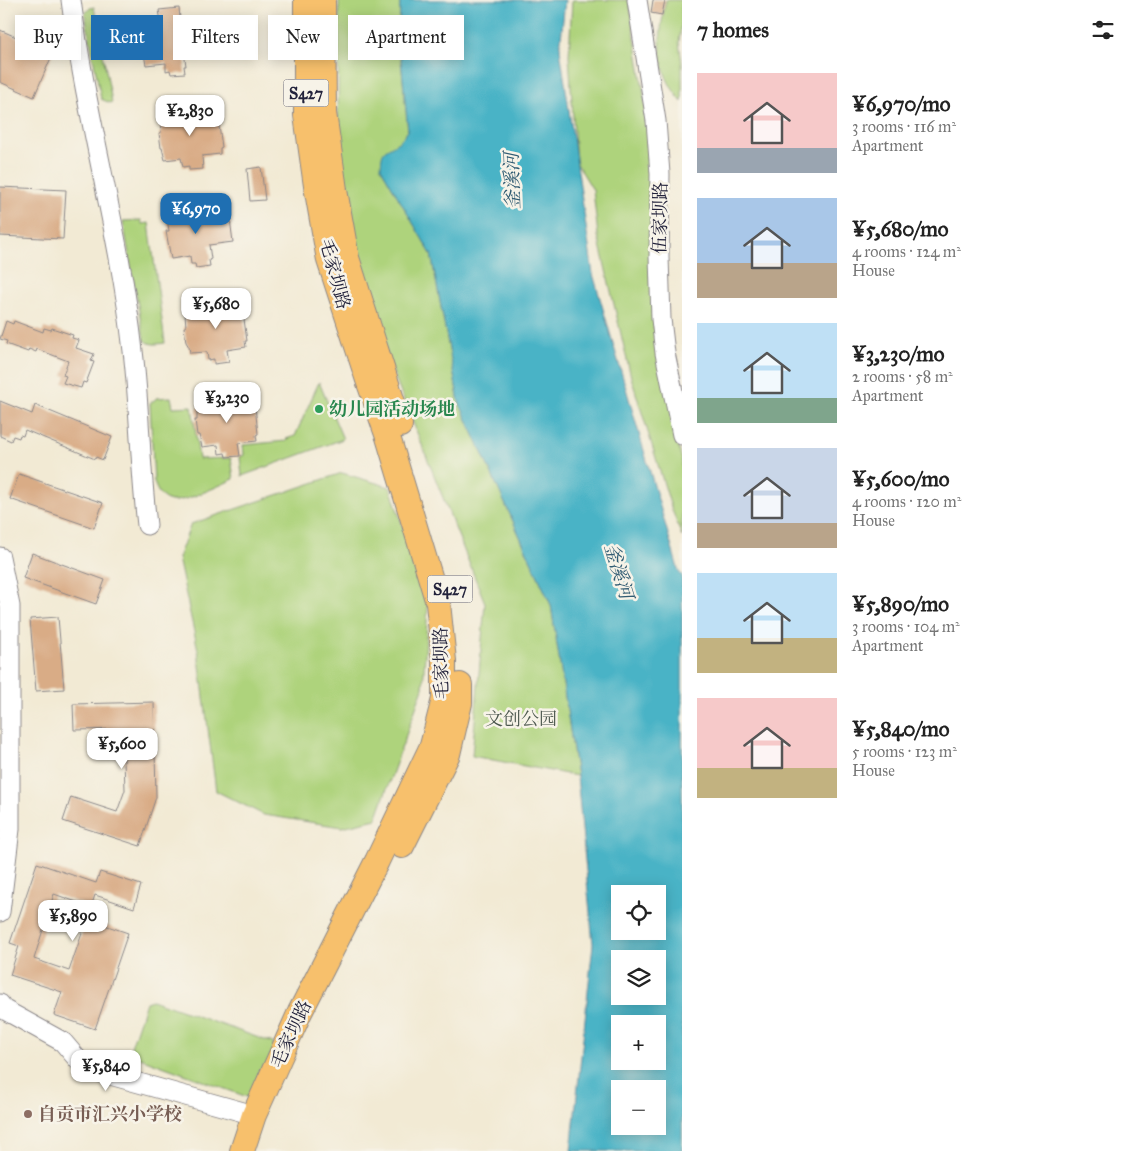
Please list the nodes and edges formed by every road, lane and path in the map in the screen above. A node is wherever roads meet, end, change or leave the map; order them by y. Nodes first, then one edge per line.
1 (71, 0) edge
2 (306, 0) edge
3 (323, 0) edge
4 (637, 0) edge
5 (682, 435) edge
6 (147, 524) dead end
7 (0, 557) edge
8 (0, 912) edge
9 (0, 1004) edge
10 (254, 1115) junction
11 (242, 1151) edge
12 (259, 1151) edge

1 - 6 street
2 - 10 main road, 毛家坝路 / S427
3 - 12 main road, 毛家坝路 / S427
4 - 5 street, 伍家坝路
7 - 8 street
9 - 10 street
10 - 11 main road, 毛家坝路 / S427

